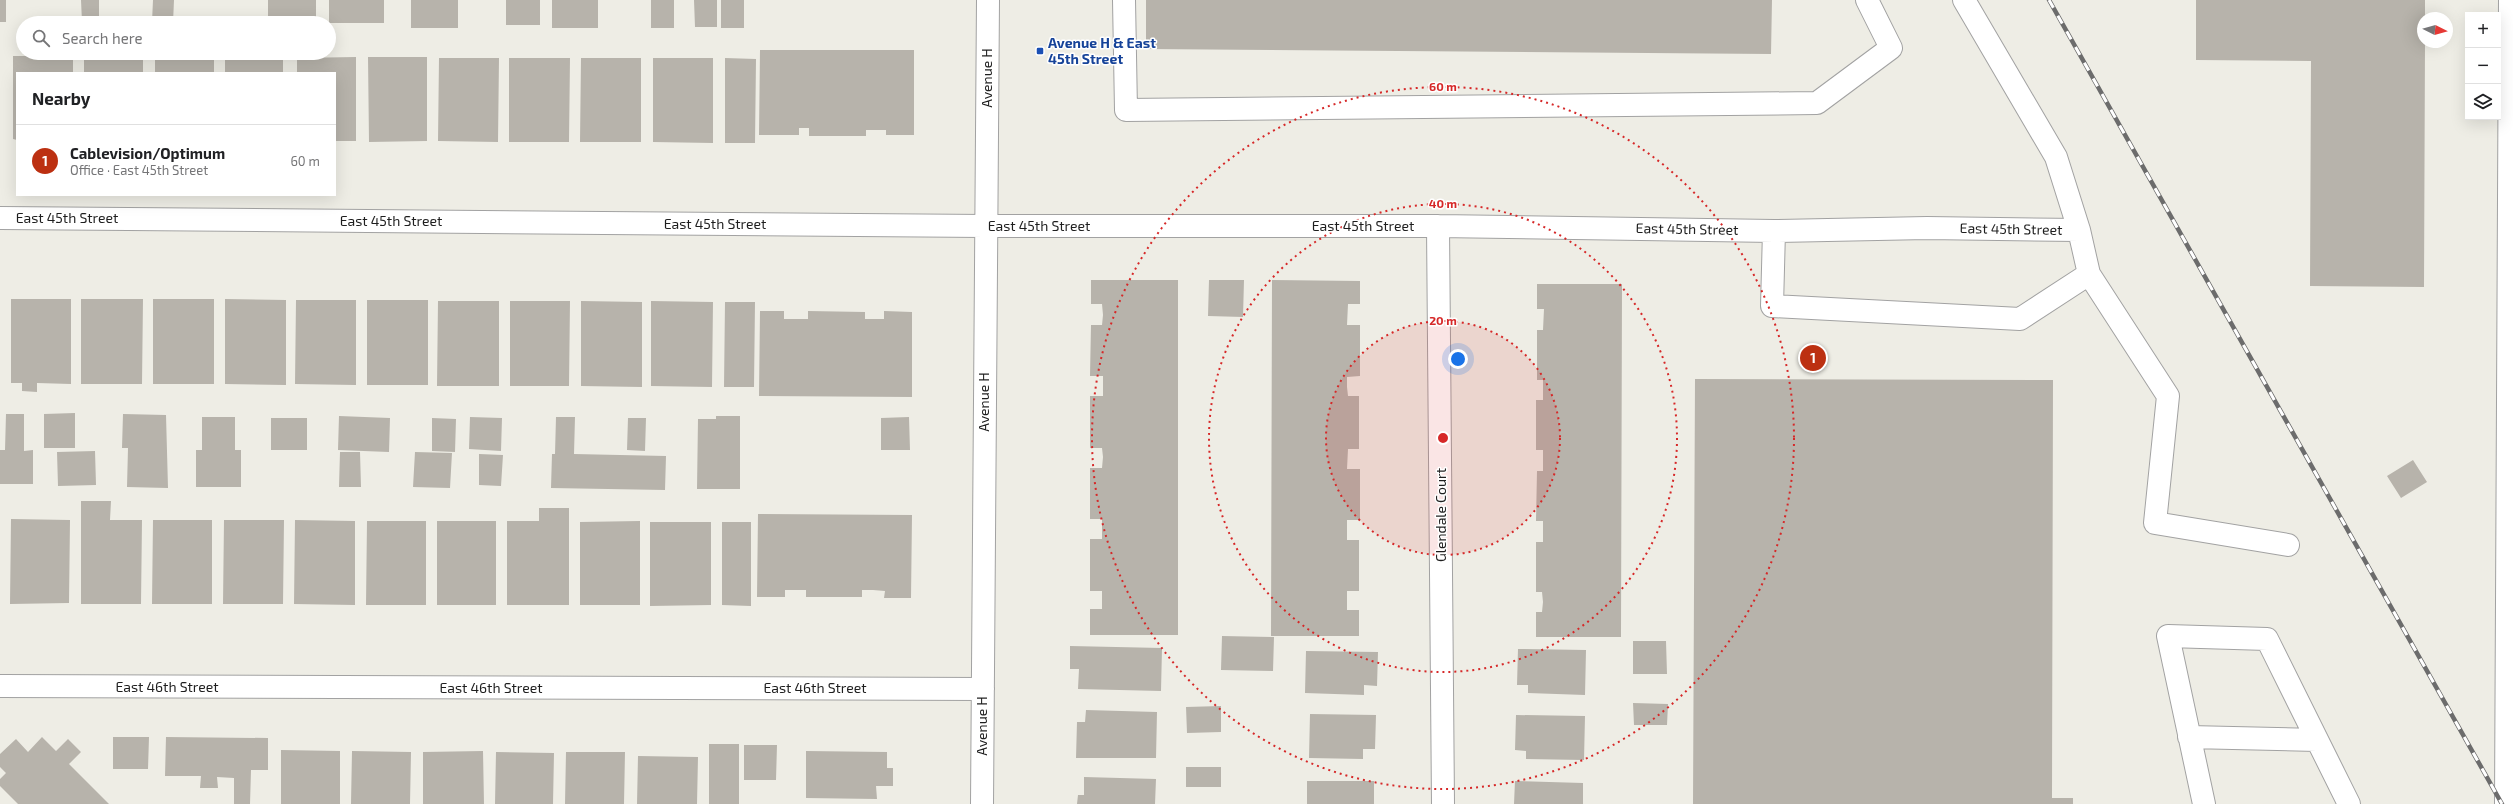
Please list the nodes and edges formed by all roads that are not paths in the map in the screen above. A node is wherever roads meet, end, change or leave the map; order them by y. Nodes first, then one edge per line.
1 (988, 0) edge
2 (1124, 0) edge
3 (1867, 0) edge
4 (1964, 0) edge
5 (2510, 0) edge
6 (0, 218) edge
7 (985, 226) junction
8 (1438, 226) junction
9 (1774, 230) junction
10 (2079, 230) junction
11 (2511, 234) edge
12 (2089, 274) junction
13 (2288, 545) dead end
14 (0, 686) edge
15 (983, 689) junction
16 (2510, 694) edge
17 (2189, 737) junction
18 (2317, 740) junction
19 (982, 804) edge
20 (1443, 804) edge
21 (2204, 804) edge
22 (2348, 804) edge
23 (2506, 804) edge

1 - 7 street, Avenue H
2 - 3 street
4 - 10 street
5 - 11 street
6 - 7 street, East 45th Street
7 - 8 street, East 45th Street
7 - 15 street, Avenue H
8 - 9 street, East 45th Street
8 - 20 street, Glendale Court
9 - 10 street, East 45th Street
9 - 12 street
10 - 12 street
11 - 16 street
12 - 13 street
14 - 15 street, East 46th Street
15 - 19 street, Avenue H
16 - 23 street
17 - 18 street
17 - 18 street
17 - 21 street
18 - 22 street

